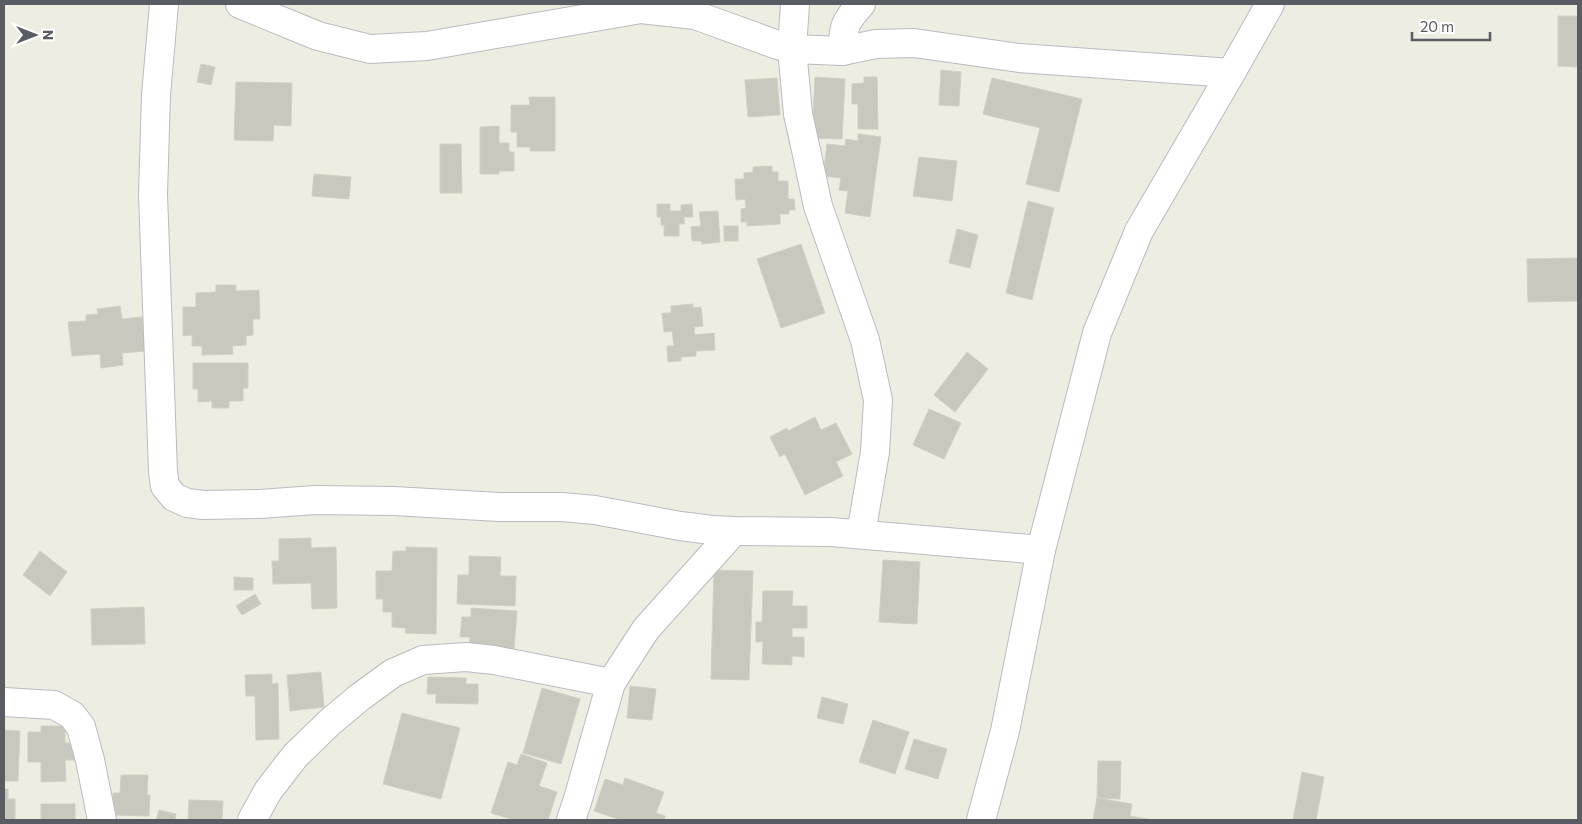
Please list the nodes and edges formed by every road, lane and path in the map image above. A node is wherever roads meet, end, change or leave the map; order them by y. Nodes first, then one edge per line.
1 (164, 4) edge
2 (241, 4) edge
3 (794, 4) edge
4 (861, 4) edge
5 (1270, 4) edge
6 (792, 48) junction
7 (842, 51) junction
8 (1231, 73) junction
9 (734, 531) junction
10 (861, 534) junction
11 (1041, 550) junction
12 (611, 683) junction
13 (4, 702) edge
14 (102, 820) edge
15 (252, 820) edge
16 (571, 820) edge
17 (981, 820) edge

1 - 9 street
2 - 6 street
3 - 6 street
4 - 7 street
5 - 8 street
6 - 7 street
6 - 10 street
7 - 8 street
8 - 11 street
9 - 10 street
9 - 12 street
10 - 11 street
11 - 17 street
12 - 15 street
12 - 16 street
13 - 14 street

